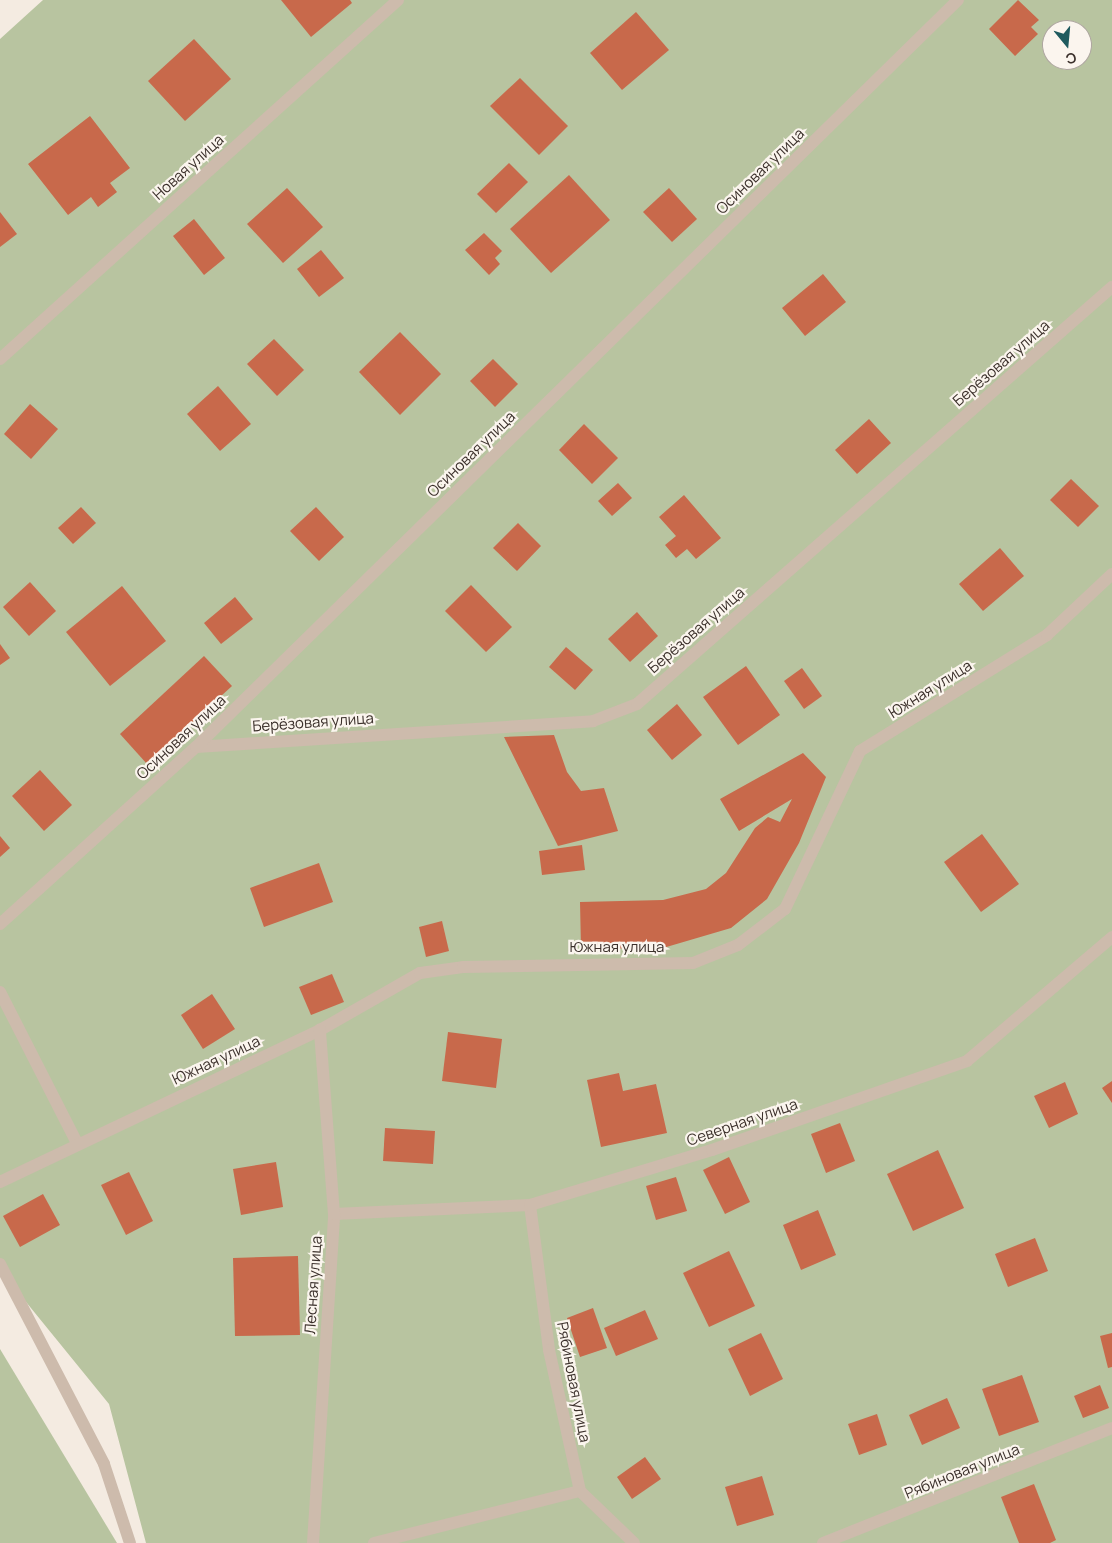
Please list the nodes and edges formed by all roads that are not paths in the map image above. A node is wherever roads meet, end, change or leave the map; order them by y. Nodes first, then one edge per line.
1 (398, 0) edge
2 (958, 0) edge
3 (1112, 286) edge
4 (0, 359) edge
5 (1112, 574) edge
6 (196, 747) junction
7 (0, 924) edge
8 (1112, 937) edge
9 (0, 992) edge
10 (320, 1030) junction
11 (77, 1144) junction
12 (0, 1182) edge
13 (530, 1205) junction
14 (334, 1214) junction
15 (0, 1264) edge
16 (1112, 1428) edge
17 (580, 1491) junction
18 (130, 1543) edge
19 (313, 1543) edge
20 (374, 1543) edge
21 (634, 1543) edge
22 (823, 1543) edge

1 - 4 street, Новая улица
2 - 6 street, Осиновая улица
3 - 6 street, Берёзовая улица
5 - 10 street, Южная улица
6 - 7 street, Осиновая улица
8 - 13 street, Северная улица
9 - 11 street
10 - 11 street, Южная улица
10 - 14 street, Лесная улица
11 - 12 street, Южная улица
13 - 14 street, Северная улица
13 - 17 street, Рябиновая улица
14 - 19 street, Лесная улица
15 - 18 street
16 - 22 street, Рябиновая улица
17 - 20 street
17 - 21 street

